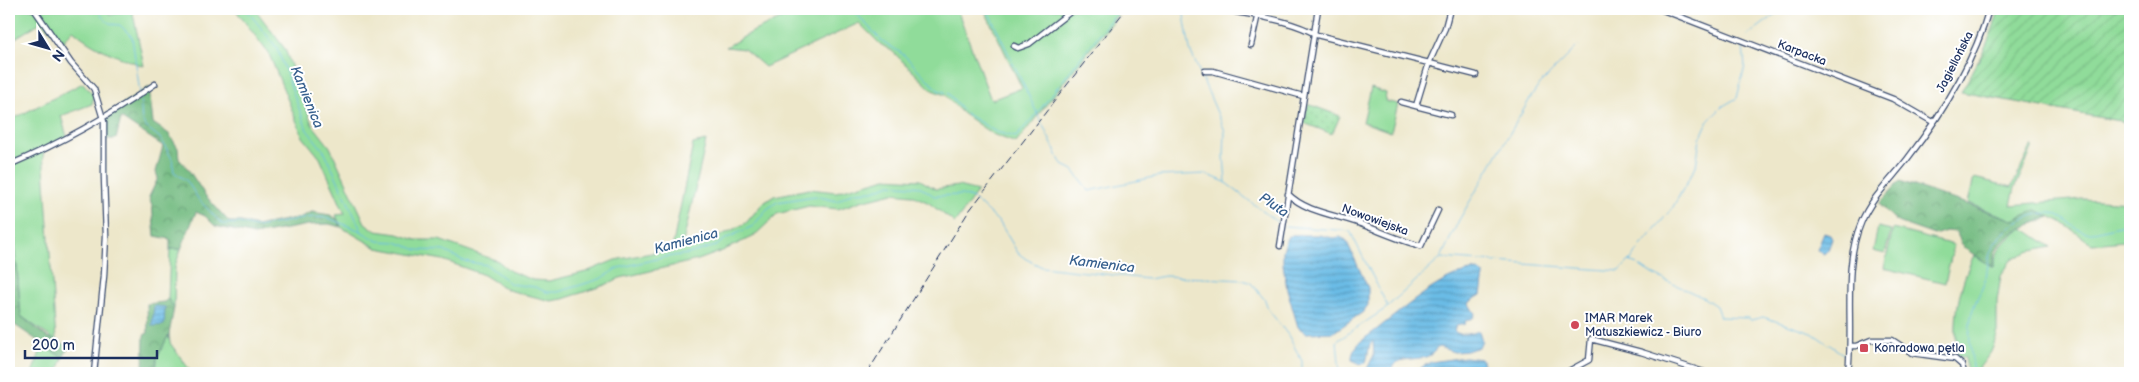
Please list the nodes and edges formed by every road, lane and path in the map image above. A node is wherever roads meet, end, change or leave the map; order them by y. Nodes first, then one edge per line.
1 (34, 9) edge
2 (1074, 9) edge
3 (1222, 9) edge
4 (1259, 9) edge
5 (1318, 9) edge
6 (1450, 9) edge
7 (1660, 9) edge
8 (1988, 9) edge
9 (1258, 17) junction
10 (1313, 33) junction
11 (1251, 45) dead end
12 (1014, 46) dead end
13 (1430, 63) junction
14 (1204, 70) dead end
15 (1476, 75) dead end
16 (155, 84) dead end
17 (1303, 96) junction
18 (1401, 102) dead end
19 (1416, 106) junction
20 (1451, 115) dead end
21 (103, 118) junction
22 (1933, 122) junction
23 (9, 165) edge
24 (1288, 194) junction
25 (1438, 210) dead end
26 (1280, 246) dead end
27 (1850, 346) junction
28 (94, 373) edge
29 (1565, 373) edge
30 (1708, 373) edge
31 (1848, 373) edge
32 (1964, 373) edge

1 - 21 street
2 - 12 street
3 - 9 street
4 - 9 street
5 - 10 street
6 - 13 street
7 - 22 street, Karpacka
8 - 22 street, Jagiellońska
9 - 10 street
9 - 11 street
10 - 13 street
10 - 17 street
13 - 15 street
13 - 19 street
14 - 17 street
16 - 21 street
17 - 24 street
18 - 19 street
19 - 20 street
21 - 23 street
21 - 28 street
22 - 27 street, Jagiellońska
24 - 25 street, Nowowiejska
24 - 26 street
27 - 31 street, Jagiellońska
27 - 32 street
29 - 30 street

